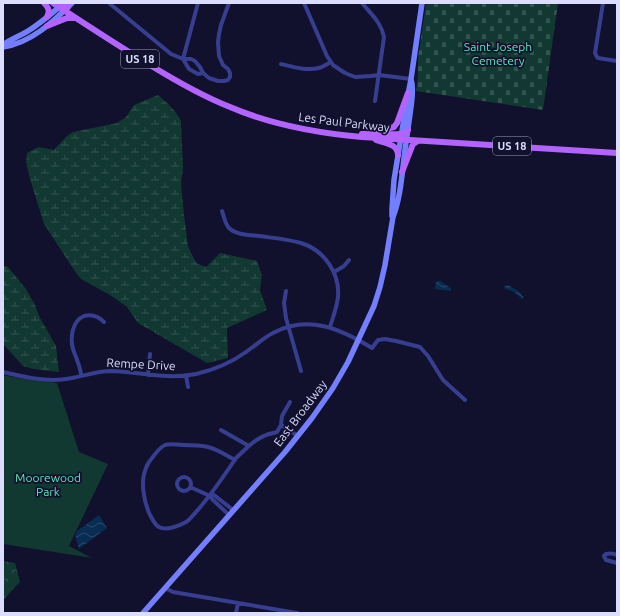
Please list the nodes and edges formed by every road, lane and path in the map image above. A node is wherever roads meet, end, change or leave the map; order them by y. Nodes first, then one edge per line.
1 (44, 3) edge
2 (53, 3) edge
3 (108, 3) edge
4 (229, 3) edge
5 (304, 3) edge
6 (362, 3) edge
7 (422, 3) edge
8 (603, 3) edge
9 (197, 4) edge
10 (66, 5) edge
11 (47, 17) junction
12 (77, 19) junction
13 (46, 26) junction
14 (3, 46) edge
15 (183, 59) junction
16 (617, 61) edge
17 (331, 62) junction
18 (281, 64) dead end
19 (203, 73) junction
20 (379, 75) junction
21 (411, 79) junction
22 (408, 93) junction
23 (376, 101) dead end
24 (386, 129) dead end
25 (404, 135) junction
26 (349, 136) junction
27 (367, 138) junction
28 (420, 141) junction
29 (617, 149) edge
30 (597, 151) junction
31 (617, 153) edge
32 (398, 155) junction
33 (402, 172) junction
34 (222, 211) dead end
35 (393, 217) junction
36 (349, 260) dead end
37 (334, 272) junction
38 (286, 291) dead end
39 (104, 322) dead end
40 (288, 326) junction
41 (330, 327) junction
42 (359, 339) junction
43 (150, 354) dead end
44 (301, 371) dead end
45 (3, 372) edge
46 (148, 375) junction
47 (186, 375) junction
48 (82, 376) junction
49 (188, 387) dead end
50 (466, 400) dead end
51 (290, 402) dead end
52 (281, 425) junction
53 (220, 430) dead end
54 (298, 436) junction
55 (249, 446) junction
56 (235, 460) junction
57 (190, 487) dead end
58 (210, 496) junction
59 (231, 513) junction
60 (617, 555) edge
61 (617, 563) edge
62 (165, 588) junction
63 (238, 603) junction
64 (143, 613) edge
65 (236, 613) edge
66 (297, 613) edge

1 - 11 main road
2 - 10 main road, Les Paul Parkway / US 18
3 - 15 street
4 - 19 street
5 - 17 street
6 - 20 street
7 - 21 main road, East Broadway
8 - 16 street
9 - 15 street
10 - 11 main road
10 - 12 main road, Les Paul Parkway / US 18
10 - 13 main road
11 - 14 main road
12 - 13 main road
12 - 26 main road, Les Paul Parkway / US 18
13 - 14 main road
15 - 19 street
15 - 19 street
17 - 18 street
17 - 20 street
20 - 21 street
20 - 23 street
21 - 22 main road, East Broadway
21 - 25 main road, East Broadway
22 - 24 main road
22 - 25 main road, East Broadway
25 - 26 main road
25 - 27 main road, Les Paul Parkway / US 18
25 - 28 main road, Les Paul Parkway / US 18
25 - 32 main road, East Broadway
25 - 33 main road, East Broadway
26 - 27 main road, Les Paul Parkway / US 18
27 - 32 main road
28 - 30 main road, Les Paul Parkway / US 18
28 - 33 main road
29 - 30 main road
30 - 31 main road, Les Paul Parkway / US 18
32 - 35 main road, East Broadway
33 - 35 main road, East Broadway
34 - 37 street
35 - 42 main road, East Broadway
36 - 37 street
37 - 41 street
38 - 40 street
39 - 48 street
40 - 41 street, Rempe Drive
40 - 44 street
40 - 47 street, Rempe Drive
41 - 42 street, Rempe Drive
42 - 50 street, Rempe Drive
42 - 54 main road, East Broadway
43 - 46 street
45 - 48 street, Rempe Drive
46 - 47 street, Rempe Drive
46 - 48 street, Rempe Drive
47 - 49 street
51 - 52 street
52 - 54 street
52 - 55 street, East Broadway
53 - 55 street
54 - 59 main road, East Broadway
55 - 56 street, East Broadway
56 - 58 street, East Broadway
56 - 58 street, East Broadway
57 - 58 street
58 - 59 street
59 - 62 main road, East Broadway
60 - 61 street
62 - 63 street
62 - 64 main road, East Broadway
63 - 65 street
63 - 66 street

